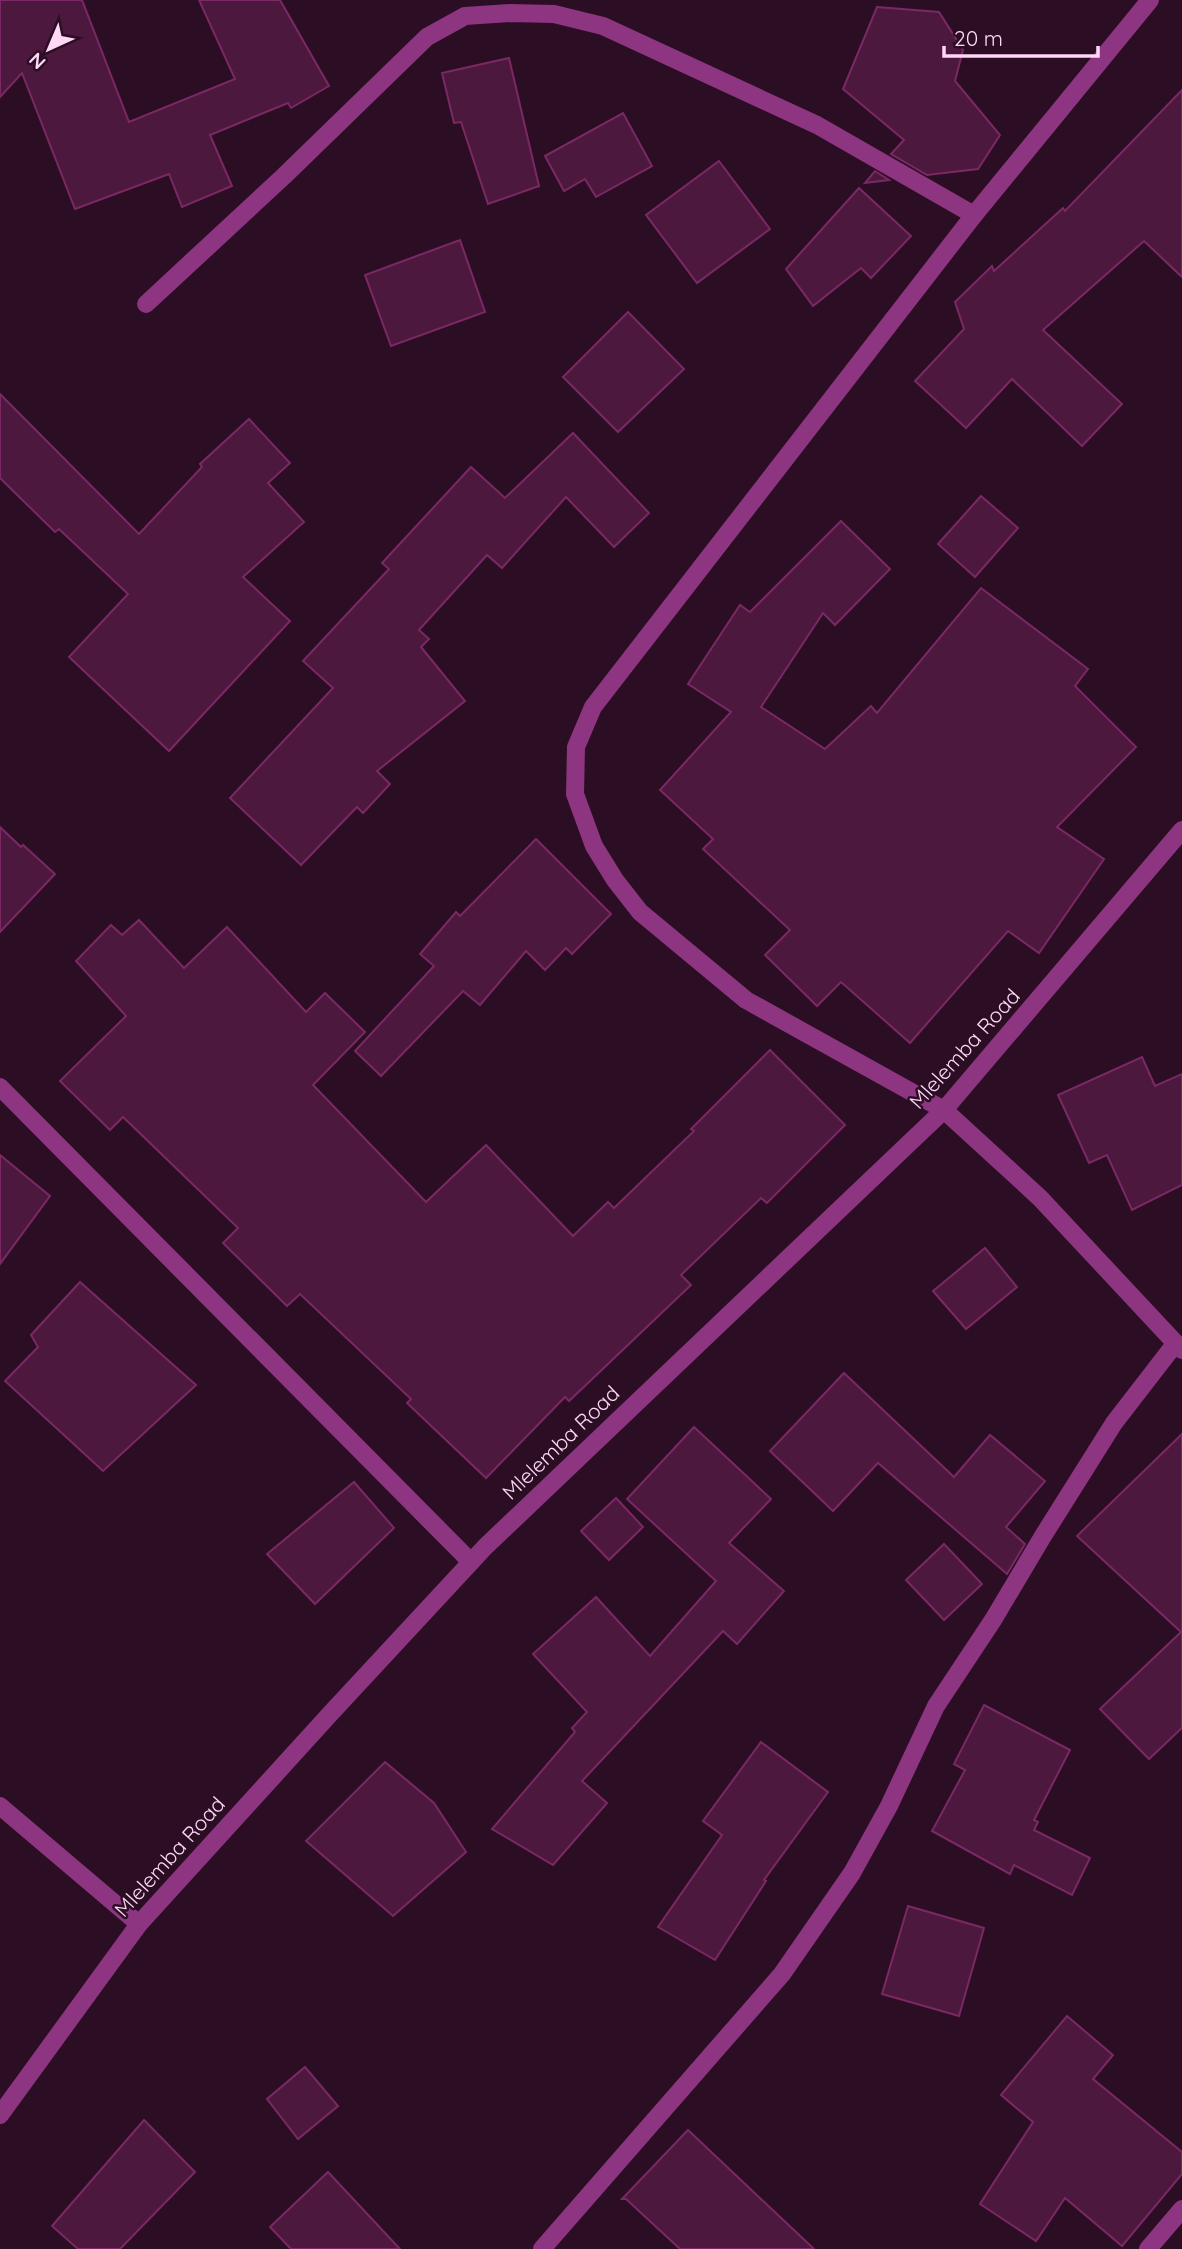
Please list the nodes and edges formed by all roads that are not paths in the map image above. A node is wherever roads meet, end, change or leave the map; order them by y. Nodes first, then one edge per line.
1 (1150, 0) edge
2 (974, 215) junction
3 (146, 304) dead end
4 (1182, 830) edge
5 (0, 1087) edge
6 (944, 1110) junction
7 (1179, 1347) edge
8 (471, 1562) junction
9 (0, 1806) edge
10 (139, 1924) junction
11 (0, 2115) edge
12 (1182, 2209) edge
13 (542, 2249) edge
14 (1148, 2249) edge

1 - 2 street
2 - 3 street
2 - 6 street
4 - 6 street, Mlelemba Road
5 - 8 street
6 - 7 street
6 - 8 street, Mlelemba Road
7 - 13 street
8 - 10 street, Mlelemba Road
9 - 10 street
10 - 11 street, Mlelemba Road
12 - 14 street

